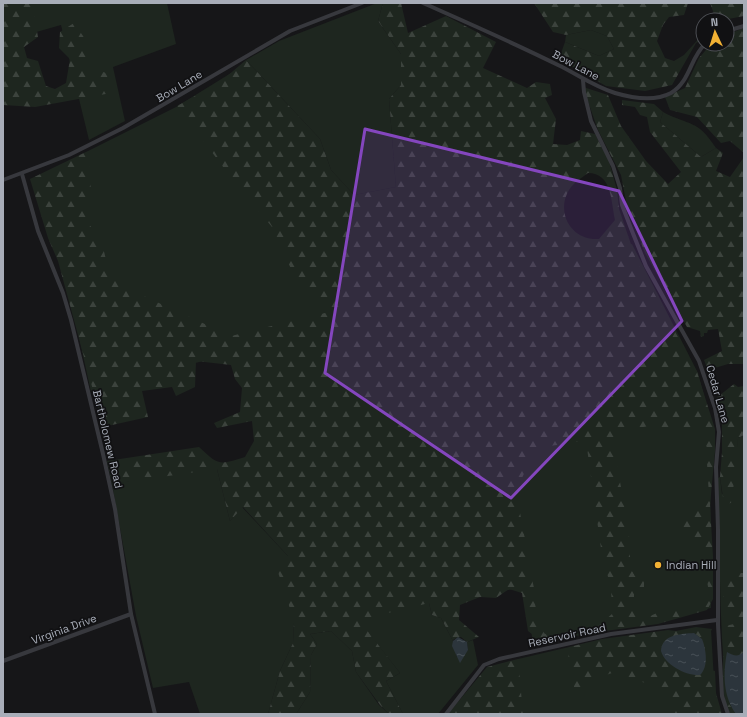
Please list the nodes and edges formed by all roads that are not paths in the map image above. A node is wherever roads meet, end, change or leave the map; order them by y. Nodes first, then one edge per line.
1 (362, 3) edge
2 (422, 3) edge
3 (699, 52) edge
4 (583, 80) junction
5 (22, 174) junction
6 (3, 180) edge
7 (132, 614) junction
8 (717, 620) junction
9 (3, 661) edge
10 (155, 714) edge
11 (446, 714) edge
12 (728, 714) edge

1 - 5 street, Bow Lane
2 - 4 street, Bow Lane
3 - 4 street, Bow Lane
4 - 8 street, Cedar Lane
5 - 6 street, Bow Lane
5 - 7 street, Bartholomew Road
7 - 9 street, Virginia Drive
7 - 10 street, Bartholomew Road
8 - 11 street, Reservoir Road
8 - 12 street, Cedar Lane

